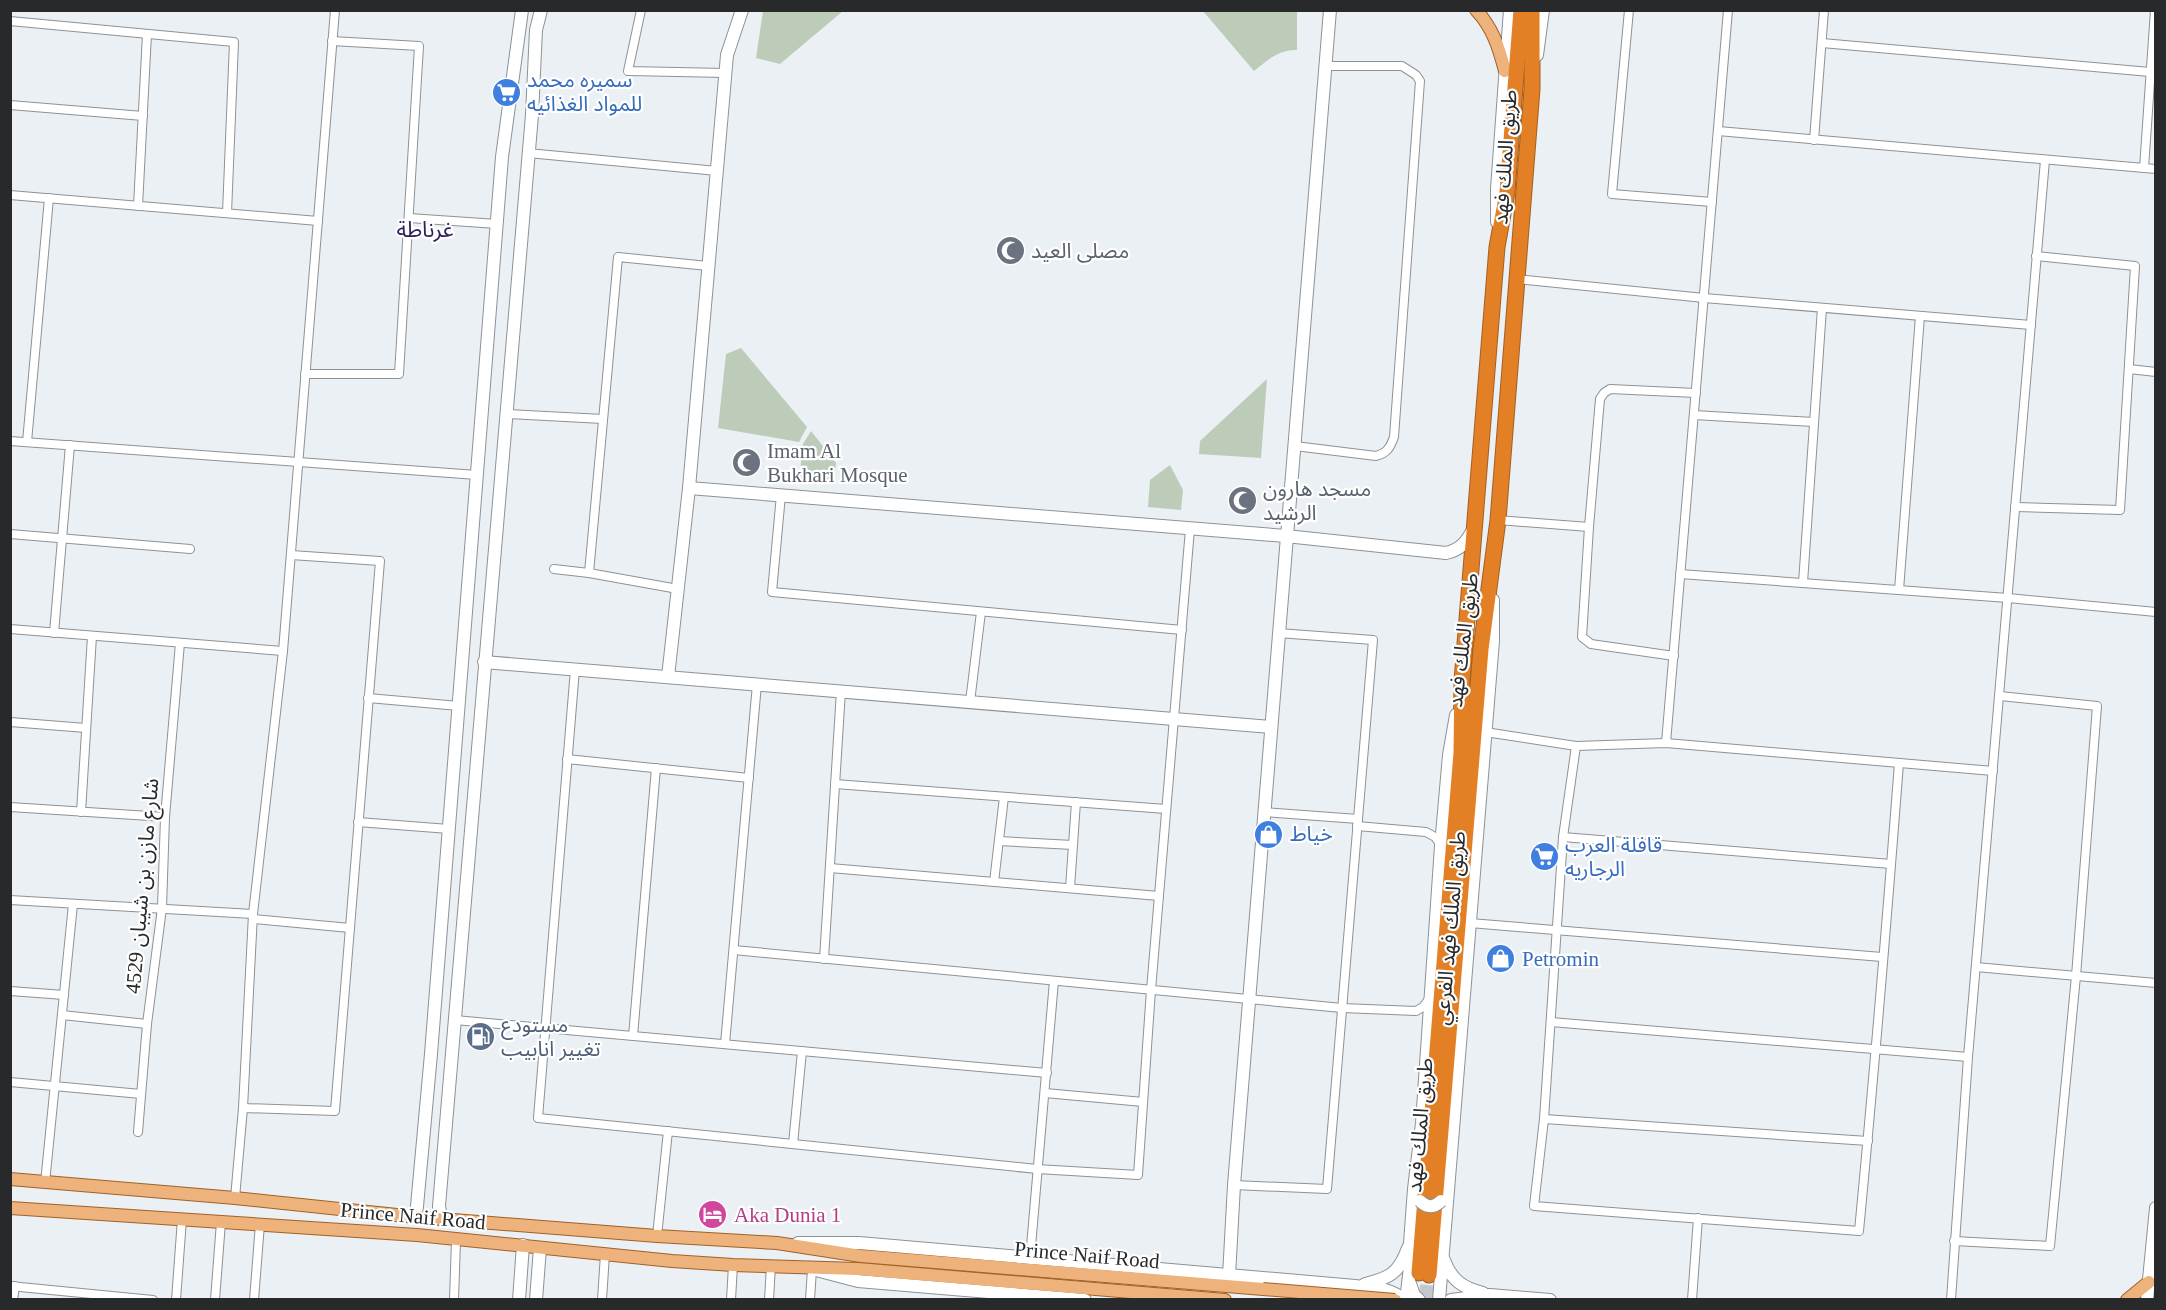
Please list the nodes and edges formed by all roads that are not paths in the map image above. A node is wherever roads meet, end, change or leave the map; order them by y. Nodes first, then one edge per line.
1 (335, 10) edge
2 (522, 10) edge
3 (541, 10) edge
4 (641, 10) edge
5 (742, 10) edge
6 (1330, 10) edge
7 (1476, 10) edge
8 (1510, 10) edge
9 (1521, 10) edge
10 (1532, 10) edge
11 (1544, 10) edge
12 (1629, 10) edge
13 (1728, 10) edge
14 (1824, 10) edge
15 (2155, 10) edge
16 (10, 21) edge
17 (147, 34) junction
18 (332, 41) junction
19 (1822, 43) junction
20 (1326, 66) junction
21 (1506, 71) junction
22 (2150, 72) junction
23 (726, 73) junction
24 (1532, 89) junction
25 (10, 105) edge
26 (143, 116) junction
27 (1718, 131) junction
28 (1814, 140) junction
29 (528, 153) junction
30 (2045, 160) junction
31 (2144, 168) junction
32 (2156, 169) edge
33 (717, 171) junction
34 (10, 195) edge
35 (49, 198) junction
36 (1712, 202) junction
37 (138, 206) junction
38 (227, 213) junction
39 (409, 218) junction
40 (318, 221) junction
41 (497, 224) junction
42 (1497, 247) junction
43 (2036, 256) junction
44 (708, 266) junction
45 (1517, 279) junction
46 (1704, 298) junction
47 (1822, 308) junction
48 (1920, 316) junction
49 (2031, 325) junction
50 (2129, 369) junction
51 (2156, 372) edge
52 (305, 374) junction
53 (1696, 393) junction
54 (506, 414) junction
55 (1694, 415) junction
56 (603, 419) junction
57 (1814, 422) junction
58 (10, 441) edge
59 (27, 442) junction
60 (70, 445) junction
61 (1295, 446) junction
62 (298, 463) junction
63 (477, 475) junction
64 (689, 488) junction
65 (781, 495) junction
66 (2015, 507) junction
67 (1498, 520) junction
68 (1474, 526) junction
69 (1589, 527) junction
70 (1190, 529) junction
71 (10, 534) edge
72 (1286, 536) junction
73 (61, 538) junction
74 (190, 549) dead end
75 (291, 555) junction
76 (1494, 560) junction
77 (554, 569) dead end
78 (589, 573) junction
79 (1680, 574) junction
80 (1803, 583) junction
81 (678, 589) junction
82 (1899, 590) junction
83 (2008, 598) junction
84 (981, 612) junction
85 (2156, 612) edge
86 (10, 629) edge
87 (1182, 630) junction
88 (54, 633) junction
89 (1278, 633) junction
90 (92, 636) junction
91 (180, 644) junction
92 (283, 651) junction
93 (1674, 656) junction
94 (484, 662) junction
95 (575, 669) junction
96 (668, 677) junction
97 (1462, 681) junction
98 (757, 684) junction
99 (841, 691) junction
100 (2000, 696) junction
101 (368, 698) junction
102 (970, 702) junction
103 (459, 706) junction
104 (1174, 719) junction
105 (10, 722) edge
106 (1271, 727) junction
107 (86, 728) junction
108 (1485, 732) junction
109 (1666, 743) junction
110 (1576, 746) junction
111 (567, 759) junction
112 (1899, 763) junction
113 (656, 768) junction
114 (1993, 771) junction
115 (749, 778) junction
116 (835, 784) junction
117 (1004, 797) junction
118 (1076, 802) junction
119 (10, 807) edge
120 (1166, 808) junction
121 (81, 812) junction
122 (1264, 812) junction
123 (165, 817) junction
124 (358, 822) junction
125 (1357, 822) junction
126 (449, 829) junction
127 (1563, 837) junction
128 (999, 841) junction
129 (1073, 845) junction
130 (1441, 846) junction
131 (1891, 864) junction
132 (830, 868) junction
133 (994, 882) junction
134 (1070, 888) junction
135 (1159, 896) junction
136 (10, 900) edge
137 (73, 904) junction
138 (162, 908) junction
139 (253, 917) junction
140 (1470, 924) junction
141 (350, 928) junction
142 (1558, 929) junction
143 (734, 950) junction
144 (1882, 957) junction
145 (824, 959) junction
146 (1976, 967) junction
147 (2076, 976) junction
148 (1054, 981) junction
149 (2156, 983) edge
150 (1151, 990) junction
151 (10, 991) edge
152 (64, 995) junction
153 (1249, 999) junction
154 (1429, 999) junction
155 (1342, 1008) junction
156 (62, 1015) junction
157 (455, 1020) junction
158 (1551, 1022) junction
159 (147, 1024) junction
160 (545, 1028) junction
161 (633, 1036) junction
162 (725, 1044) junction
163 (1876, 1049) junction
164 (802, 1051) junction
165 (1968, 1057) junction
166 (1047, 1073) junction
167 (10, 1082) edge
168 (55, 1086) junction
169 (1045, 1093) junction
170 (141, 1094) junction
171 (1143, 1102) junction
172 (243, 1108) junction
173 (1545, 1119) junction
174 (668, 1131) junction
175 (138, 1132) dead end
176 (1868, 1141) junction
177 (794, 1144) junction
178 (1036, 1169) junction
179 (420, 1178) junction
180 (10, 1179) edge
181 (441, 1182) junction
182 (45, 1183) junction
183 (1234, 1185) junction
184 (1414, 1189) junction
185 (1447, 1189) junction
186 (236, 1198) junction
187 (10, 1208) edge
188 (2156, 1208) edge
189 (416, 1217) junction
190 (441, 1218) junction
191 (1698, 1218) junction
192 (182, 1219) junction
193 (220, 1222) junction
194 (260, 1224) junction
195 (657, 1236) junction
196 (456, 1240) junction
197 (1954, 1241) junction
198 (777, 1243) junction
199 (1410, 1243) junction
200 (523, 1245) junction
201 (540, 1248) junction
202 (605, 1254) junction
203 (1443, 1255) junction
204 (1030, 1258) junction
205 (733, 1265) junction
206 (771, 1265) junction
207 (812, 1269) junction
208 (1228, 1276) junction
209 (1424, 1278) junction
210 (1298, 1282) junction
211 (2149, 1282) junction
212 (13, 1286) edge
213 (1355, 1286) junction
214 (1009, 1296) edge
215 (1498, 1297) edge
216 (1041, 1298) edge
217 (14, 1299) edge
218 (153, 1299) edge
219 (176, 1299) edge
220 (215, 1299) edge
221 (254, 1299) edge
222 (454, 1299) edge
223 (519, 1299) edge
224 (536, 1299) edge
225 (602, 1299) edge
226 (731, 1299) edge
227 (769, 1299) edge
228 (810, 1299) edge
229 (1085, 1299) edge
230 (1225, 1299) edge
231 (1310, 1299) edge
232 (1395, 1299) edge
233 (1405, 1299) edge
234 (1419, 1299) edge
235 (1425, 1299) edge
236 (1438, 1299) edge
237 (1451, 1299) edge
238 (1550, 1299) edge
239 (1692, 1299) edge
240 (1950, 1299) edge
241 (2127, 1299) edge
242 (2147, 1299) edge

1 - 18 street
2 - 41 street
3 - 29 street
4 - 23 street
5 - 23 street
6 - 20 street
7 - 21 main road
8 - 21 street
9 - 42 highway, طريق الملك فهد
10 - 24 highway, طريق الملك فهد
11 - 24 street
12 - 36 street
13 - 27 street
14 - 19 street
15 - 22 street
16 - 17 street
17 - 26 street
17 - 38 street
18 - 39 street
18 - 40 street
19 - 22 street
19 - 28 street
20 - 61 street
20 - 61 street
21 - 42 street
22 - 31 street
23 - 33 street
24 - 45 highway, طريق الملك فهد
25 - 26 street
26 - 37 street
27 - 28 street
27 - 36 street
28 - 30 street
29 - 33 street
29 - 54 street
30 - 31 street
30 - 43 street
31 - 32 street
33 - 44 street
34 - 35 street
35 - 37 street
35 - 59 street
36 - 46 street
37 - 38 street
38 - 40 street
39 - 41 street
39 - 52 street
40 - 52 street
41 - 63 street
42 - 68 highway, طريق الملك فهد
43 - 49 street
43 - 50 street
44 - 56 street
44 - 64 street
45 - 46 street
45 - 67 highway, طريق الملك فهد
46 - 47 street
46 - 53 street
47 - 48 street
47 - 57 street
48 - 49 street
48 - 82 street
49 - 66 street
50 - 51 street
50 - 66 street
52 - 62 street
53 - 55 street
53 - 69 street
54 - 56 street
54 - 94 street
55 - 57 street
55 - 79 street
56 - 78 street
57 - 80 street
58 - 59 street
59 - 60 street
60 - 62 street
60 - 73 street
61 - 72 street
62 - 63 street
62 - 75 street
63 - 103 street
64 - 65 street
64 - 81 street
65 - 70 street
65 - 84 street
66 - 83 street
67 - 69 street
67 - 76 highway, طريق الملك فهد
68 - 72 street
68 - 97 highway, طريق الملك فهد
69 - 93 street
70 - 72 street
70 - 87 street
71 - 73 street
72 - 89 street
73 - 74 street
73 - 88 street
75 - 92 street
75 - 101 street
76 - 108 street, طريق الملك فهد الفرعي
76 - 209 highway, طريق الملك فهد
77 - 78 street
78 - 81 street
79 - 80 street
79 - 93 street
80 - 82 street
81 - 96 street
82 - 83 street
83 - 85 street
83 - 100 street
84 - 87 street
84 - 102 street
86 - 88 street
87 - 104 street
88 - 90 street
89 - 106 street
89 - 125 street
90 - 91 street
90 - 107 street
91 - 92 street
91 - 123 street, شارع مازن بن شيبان 4529
92 - 139 street
93 - 109 street
94 - 95 street
94 - 157 street
95 - 96 street
95 - 111 street
96 - 98 street
97 - 130 street, طريق الملك فهد الفرعي
97 - 209 highway, طريق الملك فهد
98 - 99 street
98 - 115 street
99 - 102 street
99 - 116 street
100 - 114 street
100 - 147 street
101 - 103 street
101 - 124 street
102 - 104 street
103 - 126 street
104 - 106 street
104 - 120 street
105 - 107 street
106 - 122 street
107 - 121 street
108 - 110 street
108 - 140 street, طريق الملك فهد الفرعي
109 - 110 street
109 - 112 street
110 - 127 street
111 - 113 street
111 - 160 street
112 - 114 street
112 - 131 street
113 - 115 street
113 - 161 street
114 - 146 street
115 - 143 street
116 - 117 street
116 - 132 street
117 - 118 street
117 - 128 street
118 - 120 street
118 - 129 street
119 - 121 street
120 - 135 street
121 - 123 street
122 - 125 street
122 - 153 street
123 - 138 street, شارع مازن بن شيبان 4529
124 - 126 street
124 - 141 street
125 - 130 street
125 - 155 street
126 - 179 street
127 - 131 street
127 - 142 street
128 - 129 street
128 - 133 street
129 - 134 street
130 - 154 street, طريق الملك فهد الفرعي
131 - 144 street
132 - 133 street
132 - 145 street
133 - 134 street
134 - 135 street
135 - 150 street
136 - 137 street
137 - 138 street
137 - 152 street
138 - 139 street
138 - 159 street, شارع مازن بن شيبان 4529
139 - 141 street
139 - 172 street
140 - 142 street
140 - 185 street, طريق الملك فهد الفرعي
141 - 172 street
142 - 144 street
142 - 158 street
143 - 145 street
143 - 162 street
144 - 163 street
145 - 148 street
146 - 147 street
146 - 165 street
147 - 149 street
147 - 197 street
148 - 150 street
148 - 166 street
150 - 153 street
150 - 171 street
151 - 152 street
152 - 156 street
153 - 155 street
153 - 183 street
154 - 155 street
154 - 184 street, طريق الملك فهد الفرعي
155 - 183 street
156 - 159 street
156 - 168 street
157 - 160 street
157 - 181 street
158 - 163 street
158 - 173 street
159 - 170 street, شارع مازن بن شيبان 4529
160 - 161 street
160 - 174 street
161 - 162 street
162 - 164 street
163 - 165 street
163 - 176 street
164 - 166 street
164 - 177 street
165 - 197 street
166 - 169 street
167 - 168 street
168 - 170 street
168 - 182 street
169 - 171 street
169 - 178 street
170 - 175 street, شارع مازن بن شيبان 4529
171 - 178 street
172 - 186 street
173 - 176 street
173 - 191 street
174 - 177 street
174 - 195 street
176 - 191 street
177 - 178 street
178 - 204 street
179 - 181 street
179 - 189 street
180 - 182 main road, Prince Naif Road
181 - 190 street
182 - 186 main road, Prince Naif Road
183 - 208 street
184 - 185 street, bridge
184 - 199 street, طريق الملك فهد الفرعي
185 - 203 street, طريق الملك فهد الفرعي
186 - 189 main road, Prince Naif Road
187 - 192 main road, Prince Naif Road
188 - 211 street
189 - 190 main road, Prince Naif Road
190 - 195 main road, Prince Naif Road
191 - 239 street
192 - 193 main road, Prince Naif Road
192 - 219 street
193 - 194 main road, Prince Naif Road
193 - 220 street
194 - 196 main road, Prince Naif Road
194 - 221 street
195 - 198 main road, Prince Naif Road
196 - 200 main road, Prince Naif Road
196 - 222 street
197 - 240 street
198 - 204 street, Prince Naif Road
198 - 232 main road, Prince Naif Road, bridge
199 - 209 street, طريق الملك فهد الفرعي
199 - 213 street
200 - 201 main road, Prince Naif Road
200 - 223 street
201 - 202 main road, Prince Naif Road
201 - 224 street
202 - 205 main road, Prince Naif Road
202 - 225 street
203 - 209 street, طريق الملك فهد الفرعي
203 - 215 street
204 - 208 street, Prince Naif Road
205 - 206 main road, Prince Naif Road
205 - 226 street
206 - 207 main road, Prince Naif Road
206 - 227 street
207 - 214 street, Prince Naif Road
207 - 228 street
207 - 230 main road, Prince Naif Road
208 - 210 street, Prince Naif Road
209 - 233 street, طريق الملك فهد الفرعي
209 - 234 street
209 - 235 street
209 - 236 street, طريق الملك فهد الفرعي
210 - 213 street, Prince Naif Road
210 - 231 street
211 - 241 main road
211 - 242 street
212 - 217 street
212 - 218 street
213 - 233 street
214 - 216 street, Prince Naif Road
215 - 237 street
215 - 238 street
216 - 229 street, Prince Naif Road

